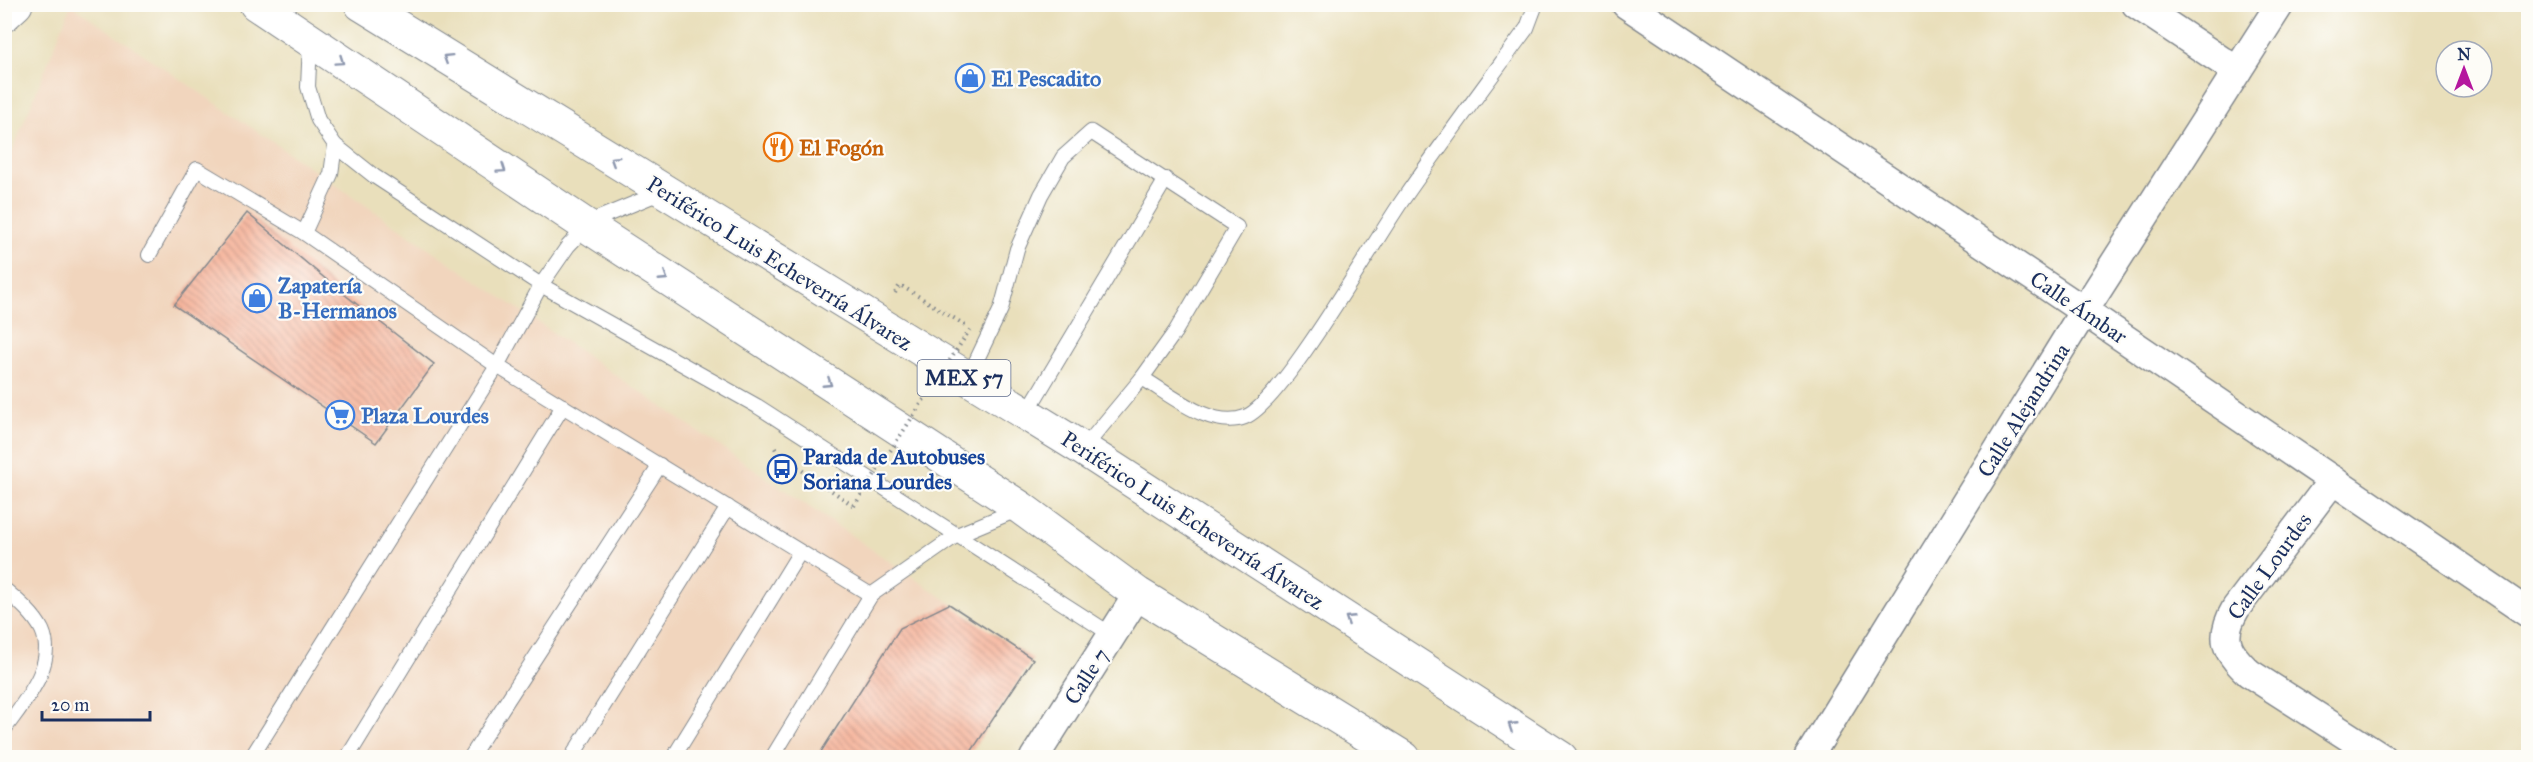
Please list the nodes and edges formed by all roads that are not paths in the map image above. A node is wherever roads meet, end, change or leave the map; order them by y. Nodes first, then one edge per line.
1 (16, 4) edge
2 (256, 4) edge
3 (362, 4) edge
4 (1536, 4) edge
5 (1626, 4) edge
6 (2136, 4) edge
7 (2280, 4) edge
8 (4, 15) edge
9 (310, 41) junction
10 (2237, 71) junction
11 (335, 145) junction
12 (1166, 179) junction
13 (665, 191) junction
14 (587, 226) junction
15 (304, 233) junction
16 (149, 255) dead end
17 (541, 285) junction
18 (2084, 310) junction
19 (497, 366) junction
20 (1142, 378) junction
21 (967, 380) junction
22 (563, 406) junction
23 (1026, 414) junction
24 (1083, 449) junction
25 (660, 465) junction
26 (2333, 480) junction
27 (728, 507) junction
28 (1022, 508) junction
29 (957, 535) junction
30 (800, 552) junction
31 (4, 589) edge
32 (1138, 594) junction
33 (871, 595) junction
34 (2529, 613) edge
35 (1112, 635) junction
36 (4, 730) edge
37 (251, 758) edge
38 (347, 758) edge
39 (470, 758) edge
40 (571, 758) edge
41 (673, 758) edge
42 (772, 758) edge
43 (1034, 758) edge
44 (1404, 758) edge
45 (1561, 758) edge
46 (1808, 758) edge
47 (2382, 758) edge

1 - 8 main road
2 - 9 main road
13 -> 3 main road, Periférico Luis Echeverría Álvarez / MEX 57
4 - 20 lane
5 - 18 street, Calle Ámbar
6 - 10 street
7 - 10 street, Calle Alejandrina
9 - 11 lane
9 -> 14 main road
10 - 18 street, Calle Alejandrina
11 - 15 lane
11 - 17 lane
12 - 20 lane
12 - 21 lane
12 - 23 lane
13 - 14 lane
13 - 21 main road, Periférico Luis Echeverría Álvarez / MEX 57
14 - 17 lane
14 -> 28 main road
15 - 16 lane
15 - 19 lane
17 - 19 lane
17 - 29 lane
18 - 26 street, Calle Ámbar
18 - 46 street, Calle Alejandrina
19 - 22 lane
19 - 37 lane
20 - 24 lane
21 - 23 main road, Periférico Luis Echeverría Álvarez / MEX 57
22 - 25 lane
22 - 38 lane
23 - 24 main road, Periférico Luis Echeverría Álvarez / MEX 57
45 -> 24 main road, Periférico Luis Echeverría Álvarez / MEX 57
25 - 27 lane
25 - 39 lane
26 - 34 street, Calle Ámbar
26 - 47 street, Calle Lourdes
27 - 30 lane
27 - 40 lane
28 - 29 lane
28 - 32 main road
29 - 33 lane
29 - 35 lane
30 - 33 lane
30 - 41 lane
31 - 36 lane
32 - 35 street, Calle 7
32 - 44 main road
33 - 42 lane
35 - 43 street, Calle 7

